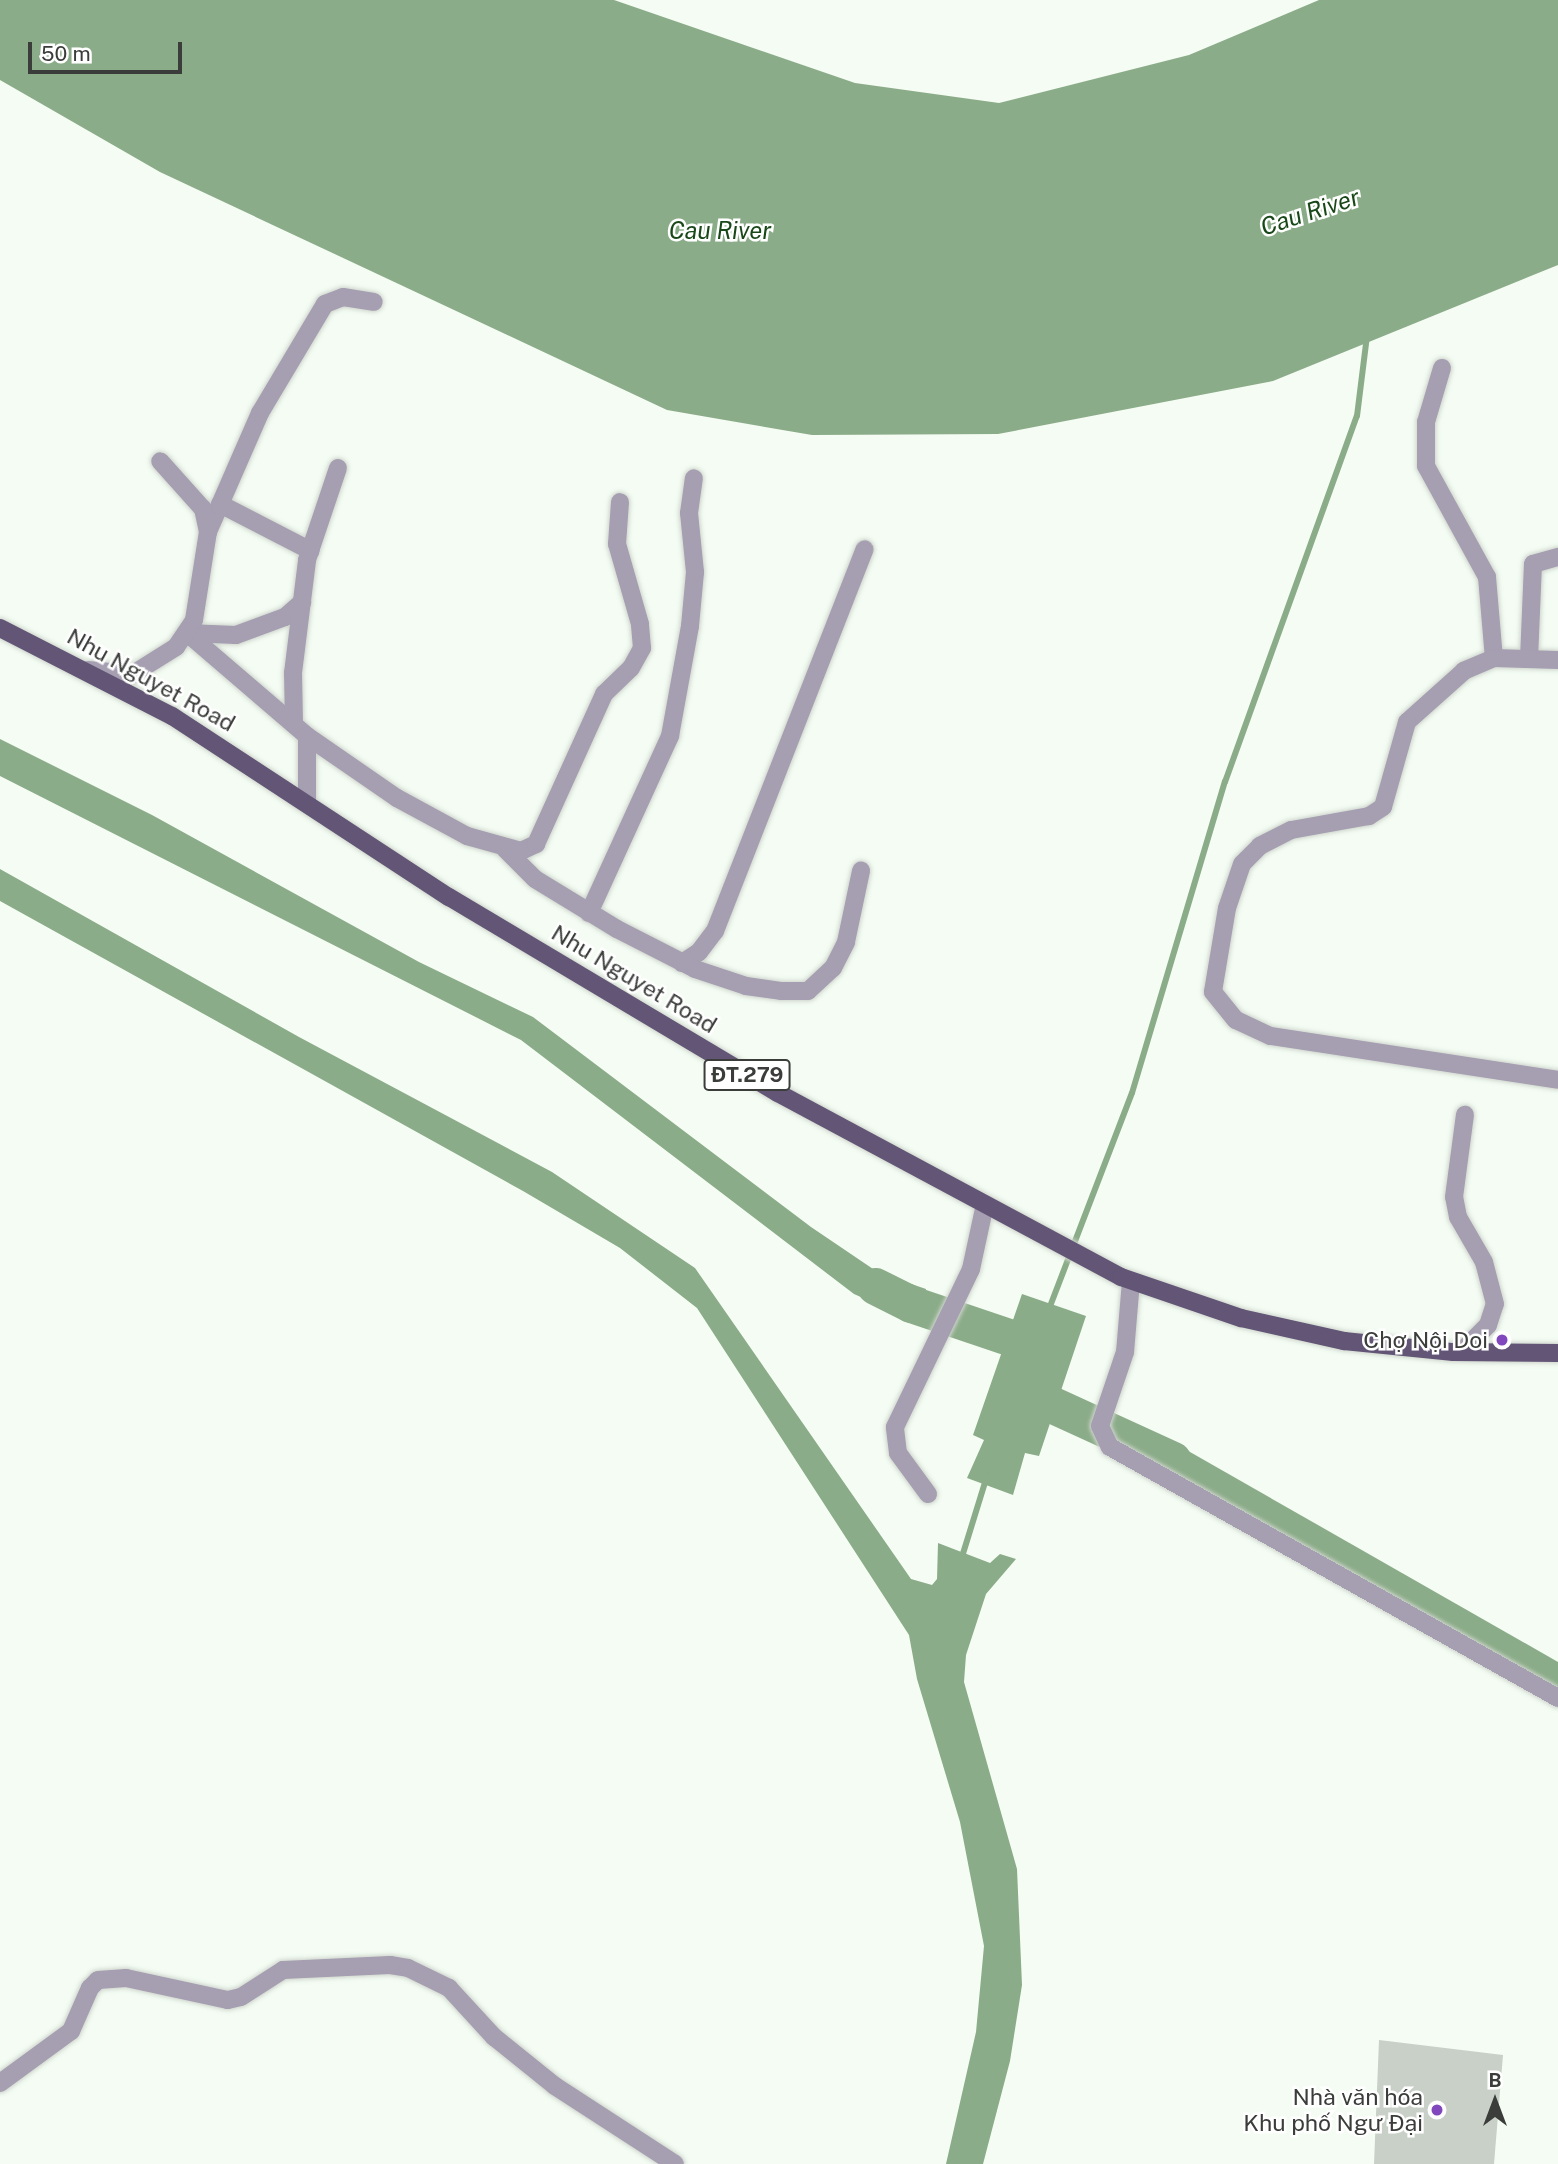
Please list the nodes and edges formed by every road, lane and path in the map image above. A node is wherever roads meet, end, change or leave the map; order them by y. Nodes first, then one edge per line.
1 (374, 302) dead end
2 (1442, 368) dead end
3 (160, 461) dead end
4 (338, 468) dead end
5 (694, 478) dead end
6 (620, 502) dead end
7 (220, 504) junction
8 (208, 532) junction
9 (865, 549) dead end
10 (311, 551) junction
11 (1558, 557) edge
12 (302, 602) junction
13 (0, 628) edge
14 (187, 633) junction
15 (1494, 657) junction
16 (1529, 659) junction
17 (1558, 660) edge
18 (88, 670) junction
19 (301, 730) junction
20 (307, 804) junction
21 (505, 849) junction
22 (861, 871) dead end
23 (589, 913) junction
24 (682, 963) junction
25 (1558, 1080) edge
26 (1465, 1115) dead end
27 (985, 1204) junction
28 (1131, 1281) junction
29 (1461, 1352) junction
30 (1558, 1353) edge
31 (928, 1494) dead end
32 (1558, 1698) edge
33 (0, 2083) edge
34 (675, 2164) edge

1 - 7 street
2 - 15 street
3 - 8 street
4 - 10 street
5 - 23 street
6 - 21 street
7 - 8 street
7 - 10 street
8 - 14 street
9 - 24 street
10 - 12 street
11 - 16 street
12 - 14 street
12 - 19 street
13 - 18 main road, Nhu Nguyet Road / ĐT.279
14 - 18 street
14 - 19 street
15 - 16 street
15 - 25 street
16 - 17 street
18 - 20 main road, Nhu Nguyet Road / ĐT.279
19 - 20 street
19 - 21 street
20 - 27 main road, Nhu Nguyet Road / ĐT.279
21 - 23 street
22 - 24 street
23 - 24 street
26 - 29 street
27 - 28 main road, Nhu Nguyet Road / ĐT.279
27 - 31 street
28 - 29 main road, Nhu Nguyet Road / ĐT.279
28 - 32 street
29 - 30 main road, Nhu Nguyet Road / ĐT.279
33 - 34 street

